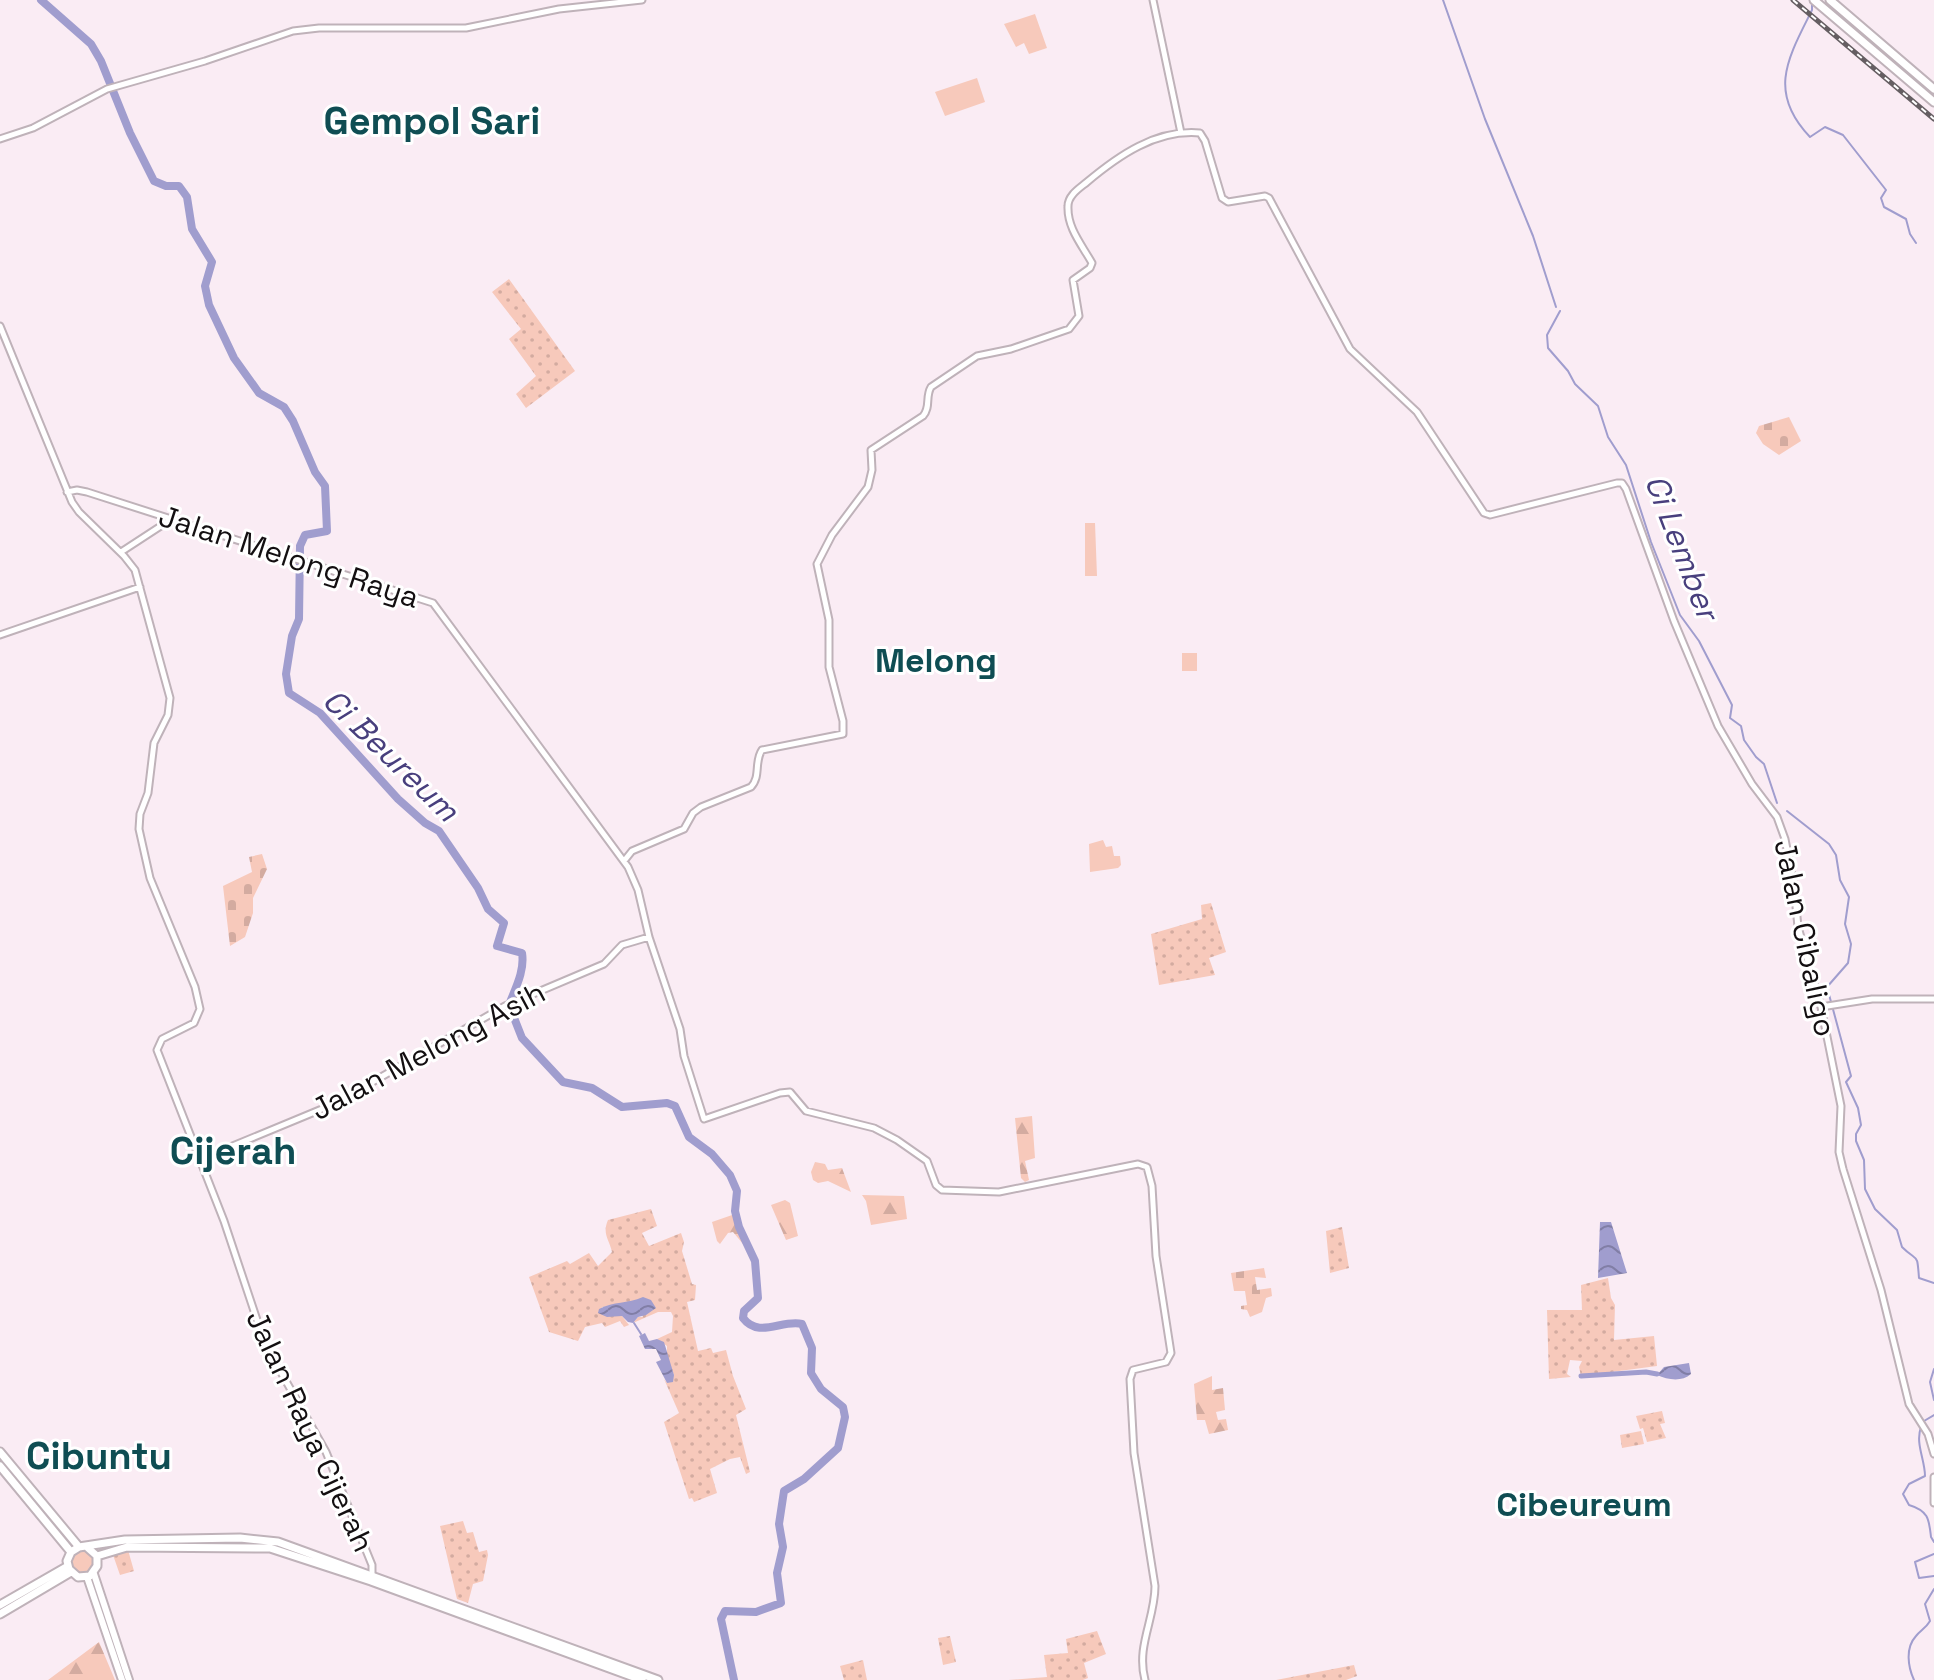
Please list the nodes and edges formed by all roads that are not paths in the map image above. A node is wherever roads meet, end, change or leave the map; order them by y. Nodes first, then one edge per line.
1 (642, 0) edge
2 (1153, 0) edge
3 (1814, 0) edge
4 (1830, 0) edge
5 (1934, 89) edge
6 (1934, 102) edge
7 (1181, 133) junction
8 (0, 139) edge
9 (0, 326) edge
10 (67, 492) junction
11 (171, 519) junction
12 (121, 552) junction
13 (140, 587) junction
14 (0, 635) edge
15 (624, 861) junction
16 (649, 937) junction
17 (1934, 999) edge
18 (1821, 1007) junction
19 (201, 1159) junction
20 (0, 1452) edge
21 (1934, 1454) edge
22 (0, 1466) edge
23 (1934, 1477) edge
24 (1934, 1503) edge
25 (240, 1542) junction
26 (79, 1547) junction
27 (88, 1548) junction
28 (71, 1552) junction
29 (97, 1556) junction
30 (69, 1569) junction
31 (90, 1576) junction
32 (372, 1578) junction
33 (0, 1605) edge
34 (0, 1614) edge
35 (598, 1662) junction
36 (122, 1680) edge
37 (129, 1680) edge
38 (642, 1680) edge
39 (658, 1680) edge
40 (1145, 1680) edge

1 - 8 main road
2 - 7 main road
3 - 6 highway
4 - 5 highway
7 - 15 main road
7 - 18 main road, Jalan Cibaligo
9 - 10 main road, Jalan Raya Cijerah
10 - 11 main road, Jalan Melong Raya
10 - 12 main road, Jalan Raya Cijerah
11 - 12 main road
11 - 15 main road, Jalan Melong Raya
12 - 13 main road, Jalan Raya Cijerah
13 - 14 main road
13 - 19 main road, Jalan Raya Cijerah
15 - 16 main road, Jalan Melong Raya
16 - 19 main road, Jalan Melong Asih
16 - 40 main road, Jalan Melong Raya
17 - 18 main road
18 - 21 main road, Jalan Cibaligo
19 - 32 main road, Jalan Raya Cijerah
20 - 26 highway
22 - 28 highway
23 - 24 main road
25 - 27 highway
25 - 29 highway
25 - 32 highway
26 - 27 highway
26 - 28 highway
27 - 29 highway
28 - 30 highway
29 - 31 highway
30 - 31 highway
30 - 33 highway
30 - 34 highway
31 - 36 main road
31 - 37 main road
32 - 35 highway
35 - 38 highway
35 - 39 highway

